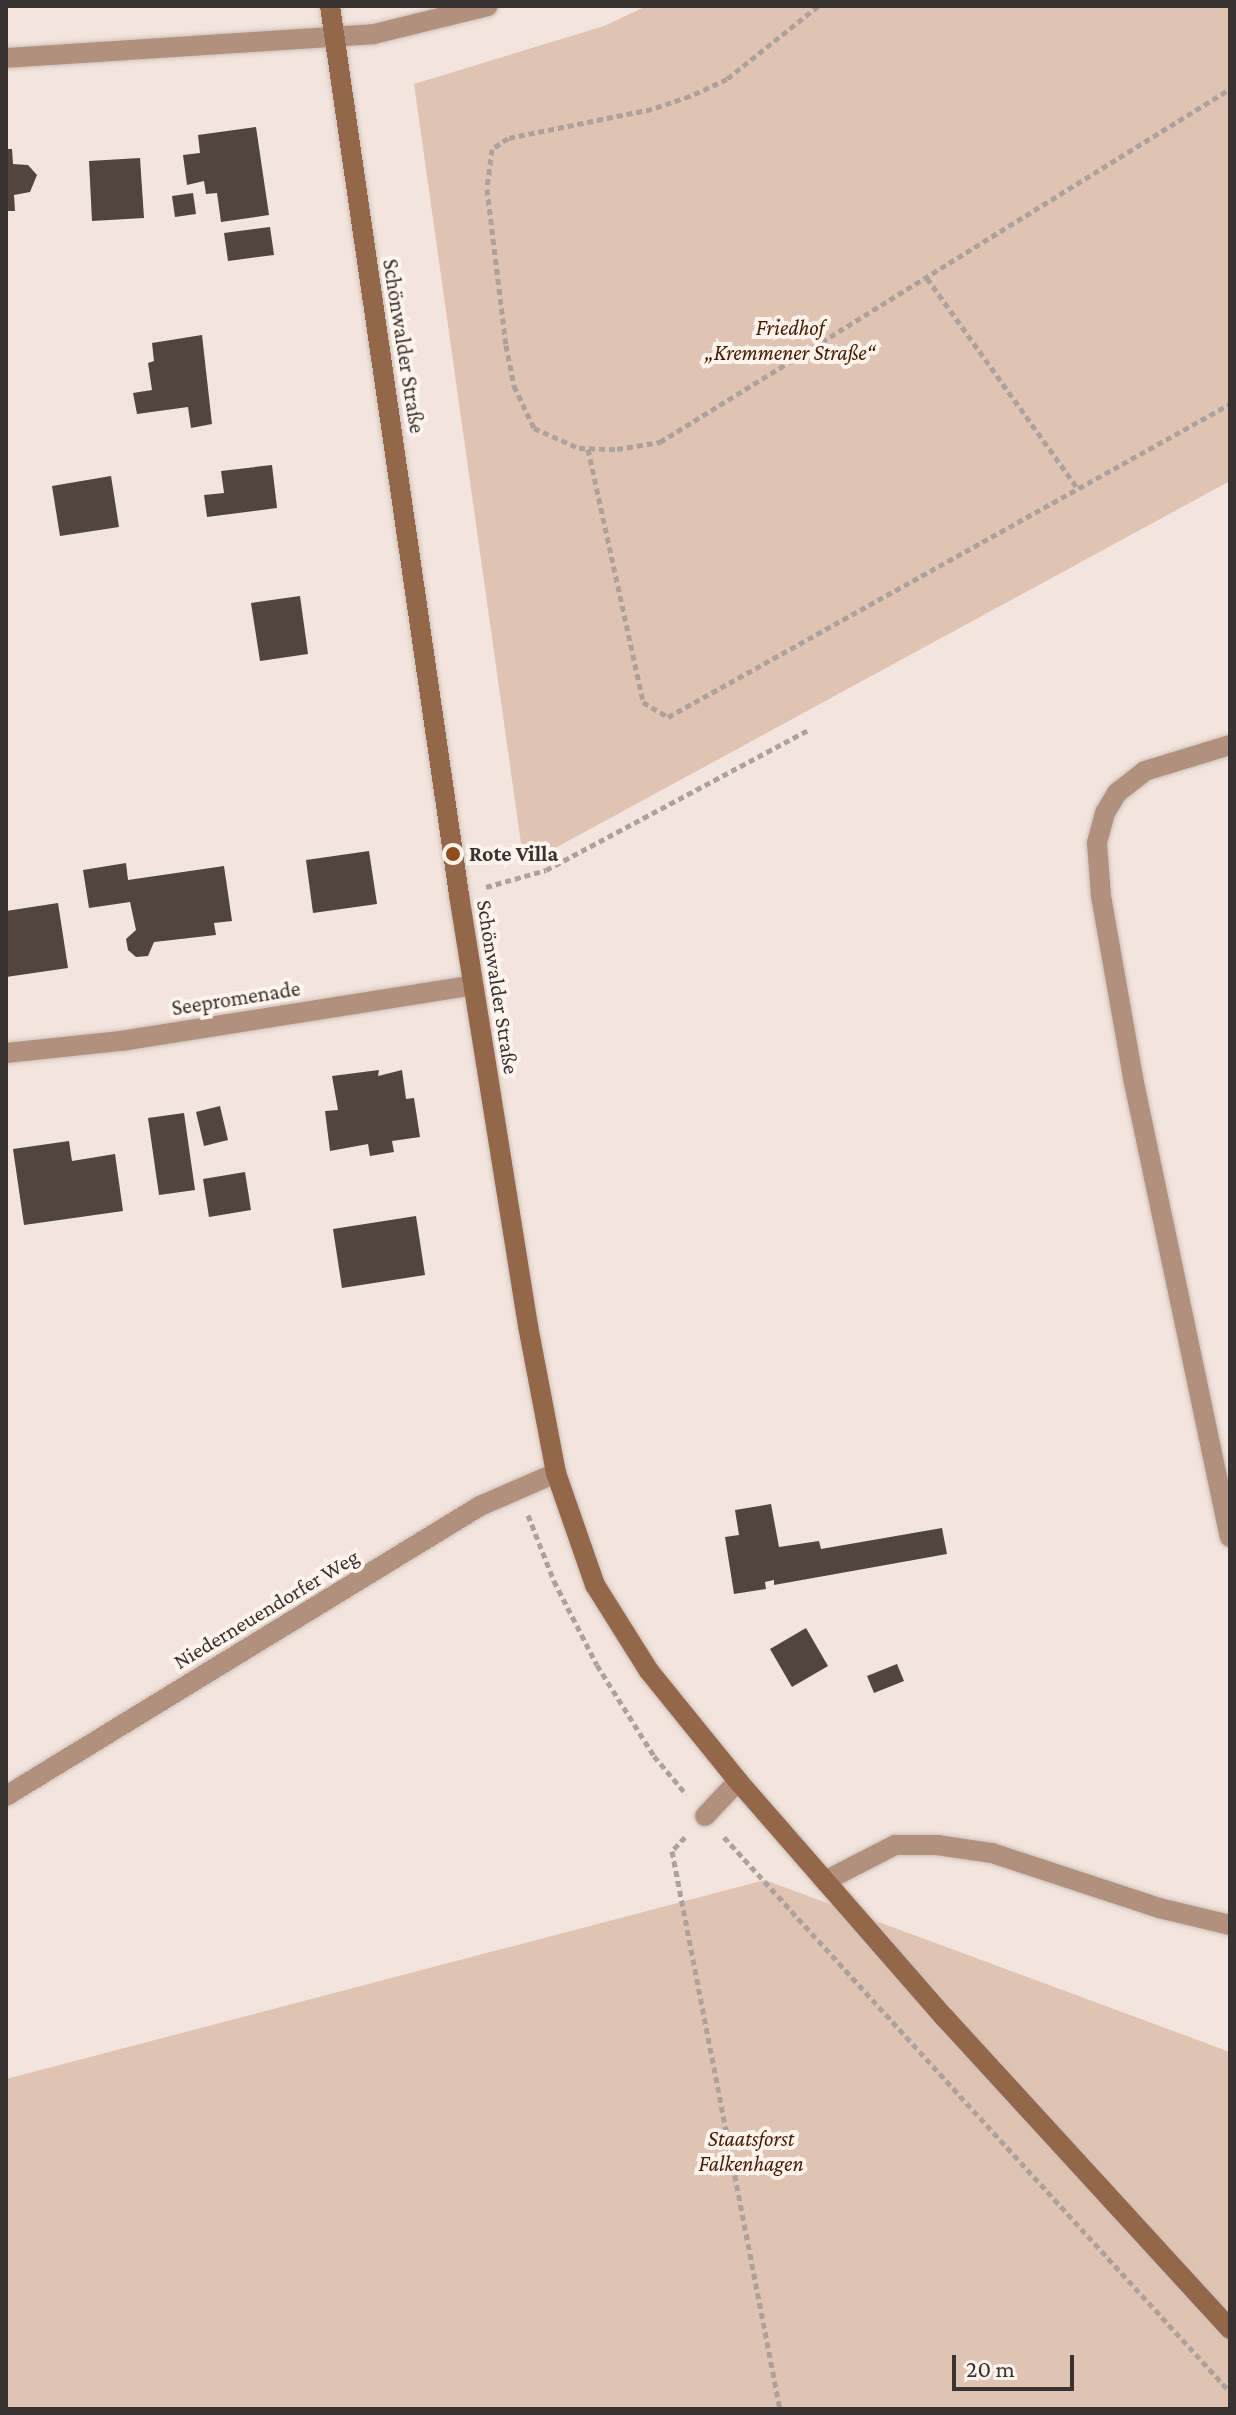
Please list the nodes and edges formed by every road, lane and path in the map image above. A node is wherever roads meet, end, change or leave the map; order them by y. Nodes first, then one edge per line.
1 (330, 6) edge
2 (488, 6) edge
3 (818, 6) edge
4 (334, 37) junction
5 (6, 58) edge
6 (1230, 89) edge
7 (927, 278) junction
8 (1230, 404) edge
9 (588, 449) junction
10 (1078, 489) junction
11 (808, 730) dead end
12 (1230, 745) edge
13 (459, 895) junction
14 (473, 985) junction
15 (6, 1053) edge
16 (556, 1473) junction
17 (517, 1487) junction
18 (1230, 1537) edge
19 (738, 1781) junction
20 (6, 1796) edge
21 (705, 1816) junction
22 (825, 1881) junction
23 (1230, 1925) edge
24 (1230, 2329) edge
25 (1230, 2392) edge
26 (780, 2409) edge

1 - 4 main road, Schönwalder Straße
2 - 4 street
3 - 9 path
4 - 5 street
4 - 13 main road, Schönwalder Straße
6 - 7 path
7 - 9 path
7 - 10 path
8 - 10 path
9 - 10 path
11 - 13 path
12 - 18 street
13 - 14 main road, Schönwalder Straße
14 - 15 street, Seepromenade
14 - 16 main road, Schönwalder Straße
16 - 17 street, Niederneuendorfer Weg
16 - 19 main road, Schönwalder Straße
17 - 20 street, Niederneuendorfer Weg
17 - 21 path
19 - 21 street
19 - 22 main road, Schönwalder Straße
21 - 25 path
21 - 26 path
22 - 23 street
22 - 24 main road, Schönwalder Straße

